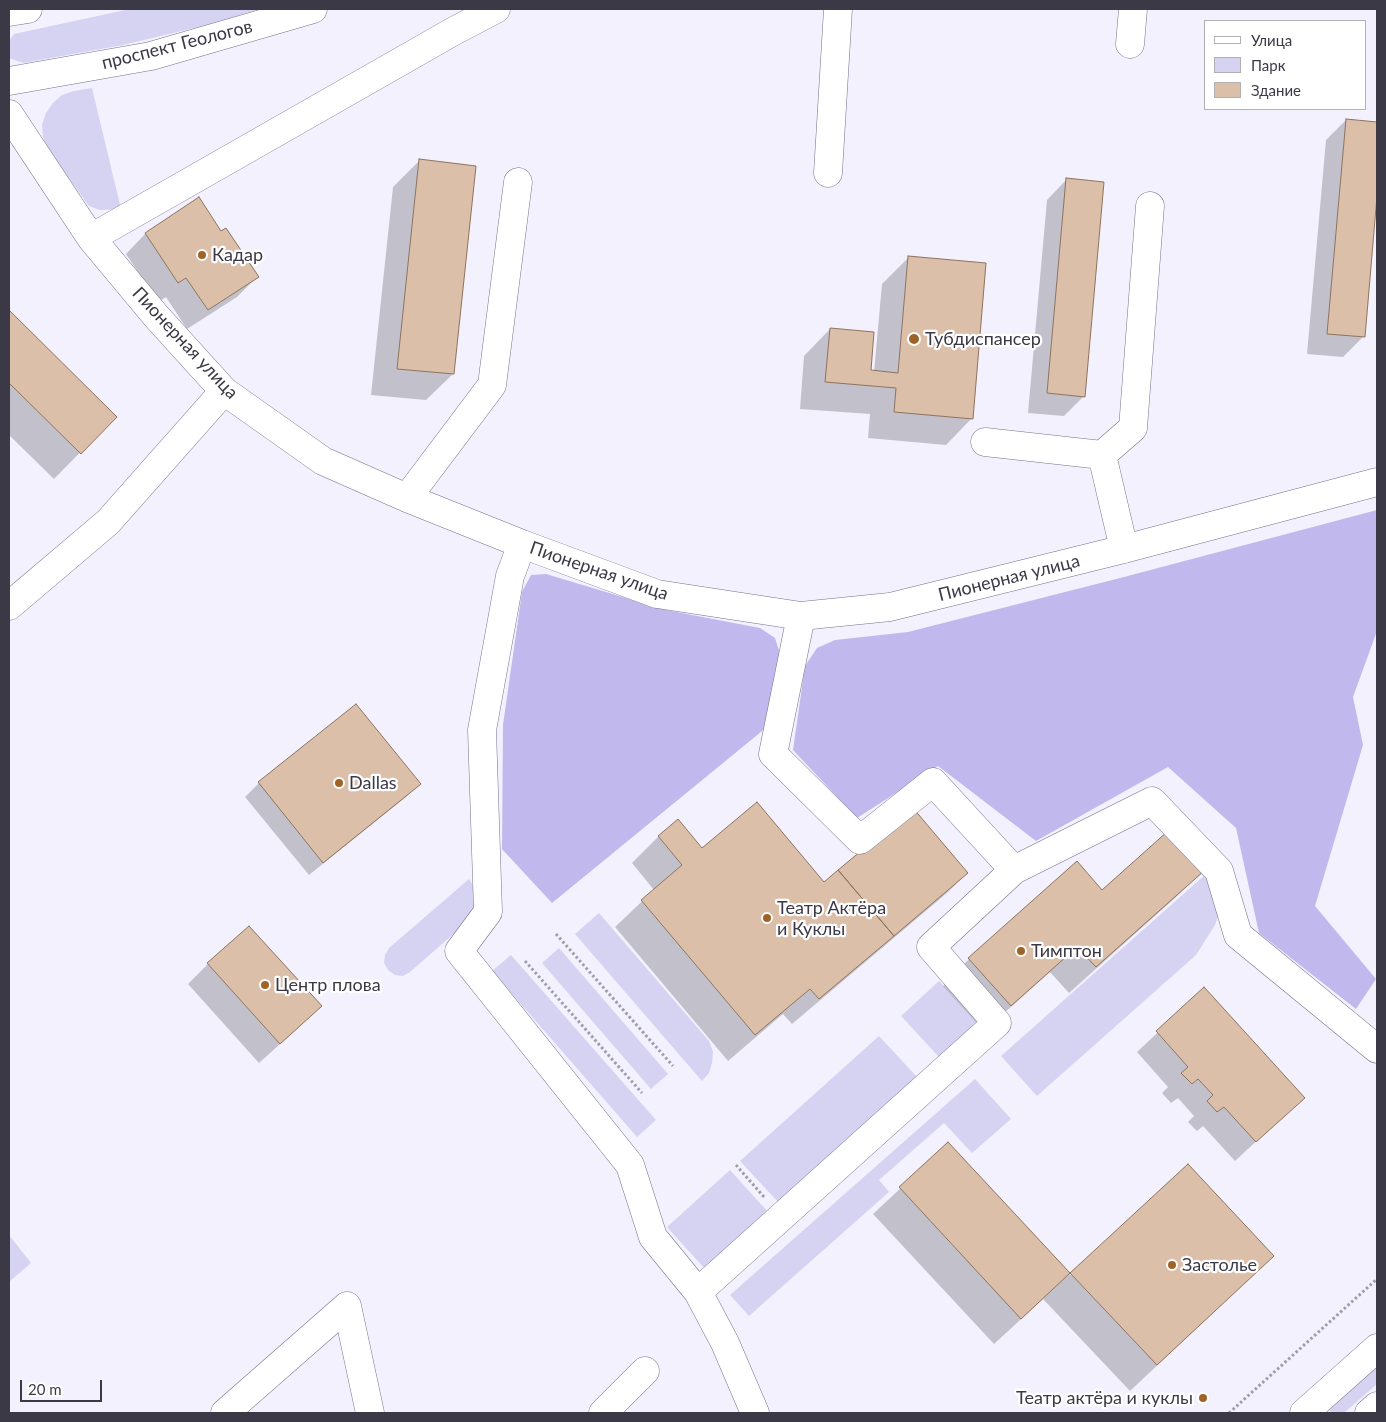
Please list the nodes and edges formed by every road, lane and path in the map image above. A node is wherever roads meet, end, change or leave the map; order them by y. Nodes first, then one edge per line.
1 (28, 9) edge
2 (313, 9) edge
3 (496, 9) edge
4 (838, 9) edge
5 (1133, 9) edge
6 (9, 12) edge
7 (1130, 44) dead end
8 (9, 81) edge
9 (9, 114) edge
10 (828, 172) dead end
11 (518, 182) dead end
12 (1150, 206) dead end
13 (91, 238) junction
14 (224, 391) junction
15 (985, 442) dead end
16 (1102, 455) junction
17 (1377, 482) edge
18 (408, 498) junction
19 (522, 544) junction
20 (1124, 549) junction
21 (9, 606) edge
22 (801, 616) junction
23 (1014, 870) junction
24 (556, 934) dead end
25 (525, 961) dead end
26 (1377, 1049) edge
27 (673, 1066) dead end
28 (642, 1093) dead end
29 (736, 1165) dead end
30 (766, 1200) dead end
31 (1377, 1279) edge
32 (698, 1292) junction
33 (1377, 1348) edge
34 (645, 1371) dead end
35 (1377, 1406) edge
36 (226, 1413) edge
37 (370, 1413) edge
38 (603, 1413) edge
39 (755, 1413) edge
40 (1229, 1413) edge
41 (1304, 1413) edge
42 (1369, 1413) edge

1 - 6 street
2 - 8 street, проспект Геологов
3 - 13 street
4 - 10 street
5 - 7 street
9 - 13 street, Пионерная улица
11 - 18 street
12 - 16 street
13 - 14 street, Пионерная улица
14 - 18 street, Пионерная улица
14 - 21 street
15 - 16 street
16 - 20 street
17 - 20 street, Пионерная улица
18 - 19 street, Пионерная улица
19 - 22 street, Пионерная улица
19 - 32 street
20 - 22 street, Пионерная улица
22 - 23 street
23 - 26 street
23 - 32 street
24 - 27 path
25 - 28 path
29 - 30 path
31 - 40 path
32 - 39 street
33 - 41 street
34 - 38 street
35 - 42 street
36 - 37 street

